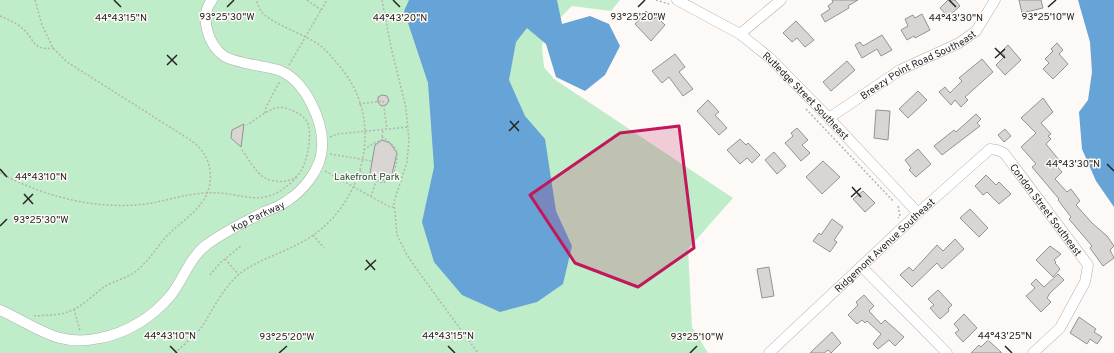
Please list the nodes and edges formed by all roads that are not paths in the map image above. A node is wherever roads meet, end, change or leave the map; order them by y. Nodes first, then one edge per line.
1 (212, 0) edge
2 (781, 0) edge
3 (995, 0) edge
4 (676, 4) edge
5 (740, 34) junction
6 (829, 118) junction
7 (1004, 153) joint
8 (918, 213) junction
9 (861, 266) junction
10 (0, 310) edge
11 (769, 353) edge
12 (947, 353) edge
13 (1033, 353) edge

1 - 10 street, Kop Parkway
2 - 5 street
3 - 6 street, Breezy Point Road Southeast
4 - 5 street, Rutledge Street Southeast
5 - 6 street, Rutledge Street Southeast
6 - 8 street, Rutledge Street Southeast
7 - 8 street, Ridgemont Avenue Southeast
7 - 13 street, Condon Street Southeast
8 - 9 street, Ridgemont Avenue Southeast
9 - 11 street, Ridgemont Avenue Southeast
9 - 12 street

